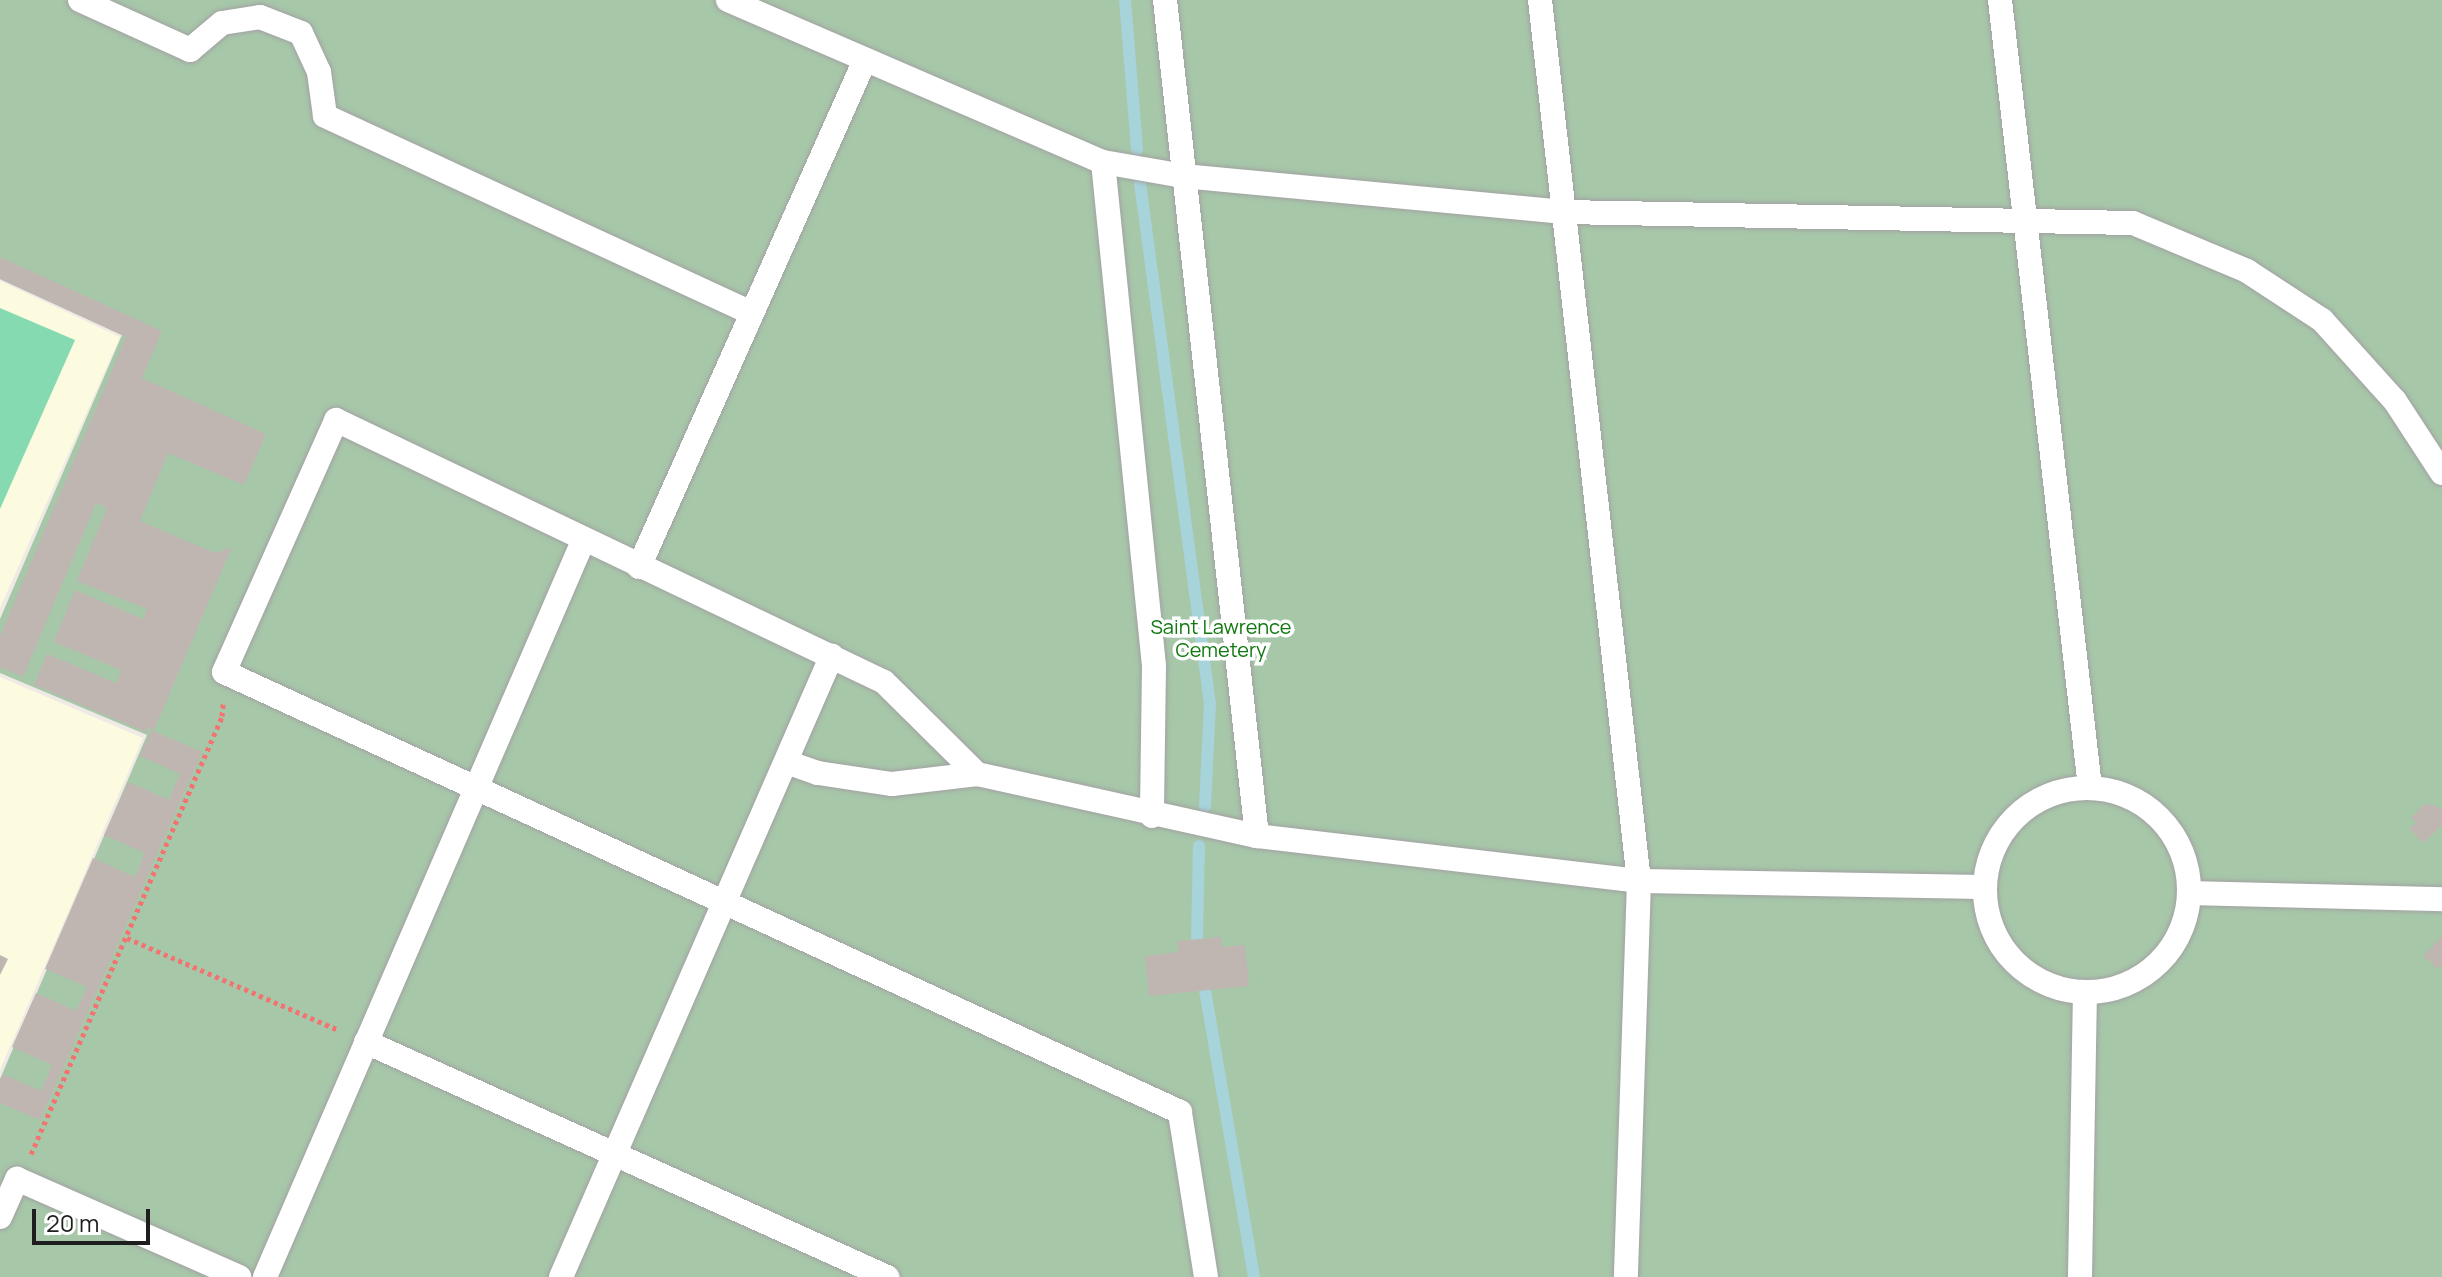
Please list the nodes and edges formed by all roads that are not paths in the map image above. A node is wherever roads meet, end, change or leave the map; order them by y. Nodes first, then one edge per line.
1 (80, 0) edge
2 (728, 0) edge
3 (1165, 0) edge
4 (1540, 0) edge
5 (2000, 0) edge
6 (864, 62) junction
7 (1103, 162) junction
8 (1183, 176) junction
9 (1564, 212) junction
10 (2023, 219) junction
11 (752, 313) junction
12 (2442, 473) edge
13 (583, 541) junction
14 (639, 567) junction
15 (832, 655) junction
16 (786, 762) junction
17 (977, 774) junction
18 (477, 786) junction
19 (2090, 787) junction
20 (1152, 816) junction
21 (1257, 836) junction
22 (1639, 881) junction
23 (1984, 887) junction
24 (2190, 893) junction
25 (2442, 899) edge
26 (724, 903) junction
27 (2085, 992) junction
28 (366, 1042) junction
29 (615, 1154) junction
30 (0, 1217) edge
31 (239, 1277) edge
32 (265, 1277) edge
33 (561, 1277) edge
34 (887, 1277) edge
35 (1206, 1277) edge
36 (1626, 1277) edge
37 (2080, 1277) edge

1 - 11 lane
2 - 6 lane
3 - 8 lane
4 - 9 lane
5 - 10 lane
6 - 7 lane
6 - 11 lane
7 - 8 lane
7 - 20 lane
8 - 9 lane
8 - 21 lane
9 - 10 lane
9 - 22 lane
10 - 12 lane
10 - 19 lane
11 - 14 lane
13 - 14 lane
13 - 18 lane
13 - 18 lane
14 - 15 lane
15 - 16 lane
15 - 17 lane
16 - 17 lane
16 - 26 lane
17 - 20 lane
18 - 26 lane
18 - 28 lane
19 - 23 lane
19 - 24 lane
20 - 21 lane
21 - 22 lane
22 - 23 lane
22 - 36 lane
23 - 27 lane
24 - 25 lane
24 - 27 lane
26 - 29 lane
26 - 35 lane
27 - 37 lane
28 - 29 lane
28 - 32 lane
29 - 33 lane
29 - 34 lane
30 - 31 lane

